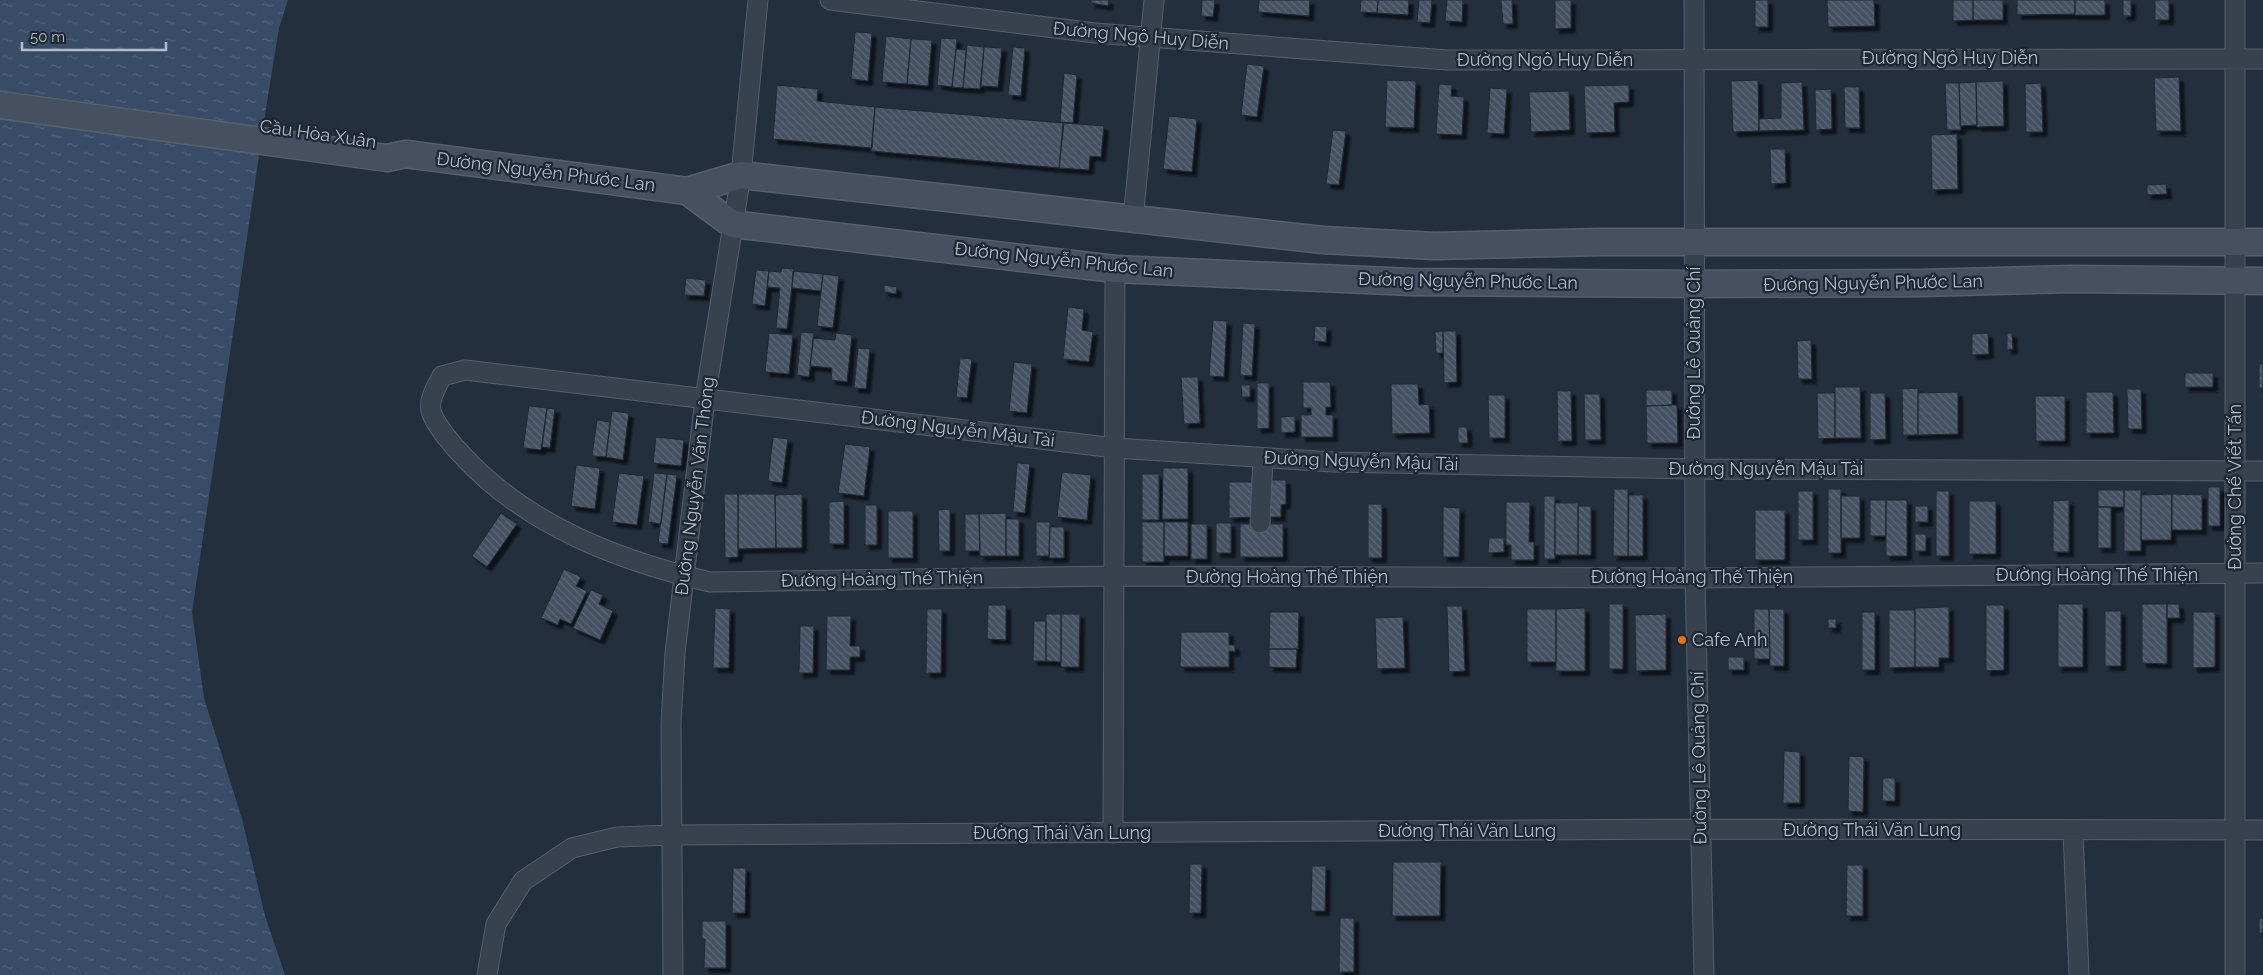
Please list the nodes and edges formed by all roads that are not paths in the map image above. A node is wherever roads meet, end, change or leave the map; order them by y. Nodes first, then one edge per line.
1 (758, 0) edge
2 (830, 0) edge
3 (1154, 0) edge
4 (1694, 0) edge
5 (2236, 0) edge
6 (1150, 37) junction
7 (2263, 58) edge
8 (1694, 59) junction
9 (2236, 59) junction
10 (0, 90) edge
11 (0, 105) edge
12 (406, 154) junction
13 (741, 175) junction
14 (687, 191) junction
15 (1133, 220) junction
16 (732, 224) junction
17 (2235, 242) junction
18 (2263, 242) edge
19 (1694, 243) junction
20 (1115, 269) junction
21 (2235, 281) junction
22 (2263, 281) edge
23 (1694, 284) junction
24 (465, 370) joint
25 (705, 399) junction
26 (1115, 448) junction
27 (1263, 458) junction
28 (1694, 469) junction
29 (2235, 470) junction
30 (2263, 470) edge
31 (1260, 522) dead end
32 (2263, 573) edge
33 (2235, 574) junction
34 (684, 576) junction
35 (1114, 576) junction
36 (1695, 578) junction
37 (1700, 829) junction
38 (2073, 830) junction
39 (2235, 830) junction
40 (2263, 830) edge
41 (1113, 833) junction
42 (672, 834) junction
43 (487, 975) edge
44 (673, 975) edge
45 (1704, 975) edge
46 (2078, 975) edge
47 (2236, 975) edge

1 - 13 street, Đường Nguyễn Văn Thông
2 - 6 street, Đường Ngô Huy Diễn
3 - 6 street
4 - 8 street, Đường Lê Quảng Chí
5 - 9 street, Đường Chế Viết Tấn
6 - 8 street, Đường Ngô Huy Diễn
6 - 15 street
7 - 9 street, Đường Ngô Huy Diễn
8 - 9 street, Đường Ngô Huy Diễn
8 - 19 street, Đường Lê Quảng Chí
9 - 17 street, Đường Chế Viết Tấn
10 - 12 main road, Cầu Hòa Xuân
11 - 12 main road, Cầu Hòa Xuân
12 - 14 main road, Đường Nguyễn Phước Lan
13 - 14 main road, Đường Nguyễn Phước Lan
13 - 15 main road, Đường Nguyễn Phước Lan
13 - 16 street, Đường Nguyễn Văn Thông
14 - 16 main road, Đường Nguyễn Phước Lan
15 - 19 main road, Đường Nguyễn Phước Lan
16 - 20 main road, Đường Nguyễn Phước Lan
16 - 25 street, Đường Nguyễn Văn Thông
17 - 18 main road, Đường Nguyễn Phước Lan
17 - 19 main road, Đường Nguyễn Phước Lan
17 - 21 street, Đường Chế Viết Tấn
19 - 23 street, Đường Lê Quảng Chí
20 - 23 main road, Đường Nguyễn Phước Lan
20 - 26 street
21 - 22 main road, Đường Nguyễn Phước Lan
21 - 23 main road, Đường Nguyễn Phước Lan
21 - 29 street, Đường Chế Viết Tấn
23 - 28 street, Đường Lê Quảng Chí
24 - 25 street, Đường Nguyễn Mậu Tài
24 - 34 street, Đường Hoàng Thế Thiện
25 - 26 street, Đường Nguyễn Mậu Tài
25 - 34 street, Đường Nguyễn Văn Thông
26 - 27 street, Đường Nguyễn Mậu Tài
26 - 35 street
27 - 28 street, Đường Nguyễn Mậu Tài
27 - 31 street
28 - 29 street, Đường Nguyễn Mậu Tài
28 - 36 street, Đường Lê Quảng Chí
29 - 30 street, Đường Nguyễn Mậu Tài
29 - 33 street, Đường Chế Viết Tấn
32 - 33 street, Đường Hoàng Thế Thiện
33 - 36 street, Đường Hoàng Thế Thiện
33 - 39 street, Đường Chế Viết Tấn
34 - 35 street, Đường Hoàng Thế Thiện
34 - 42 street, Đường Nguyễn Văn Thông
35 - 36 street, Đường Hoàng Thế Thiện
35 - 41 street
36 - 37 street, Đường Lê Quảng Chí
37 - 38 street, Đường Thái Văn Lung
37 - 41 street, Đường Thái Văn Lung
37 - 45 street, Đường Lê Quảng Chí
38 - 39 street, Đường Thái Văn Lung
38 - 46 street
39 - 40 street, Đường Thái Văn Lung
39 - 47 street, Đường Chế Viết Tấn
41 - 42 street, Đường Thái Văn Lung
42 - 43 street, Đường Thái Văn Lung
42 - 44 street, Đường Nguyễn Văn Thông

